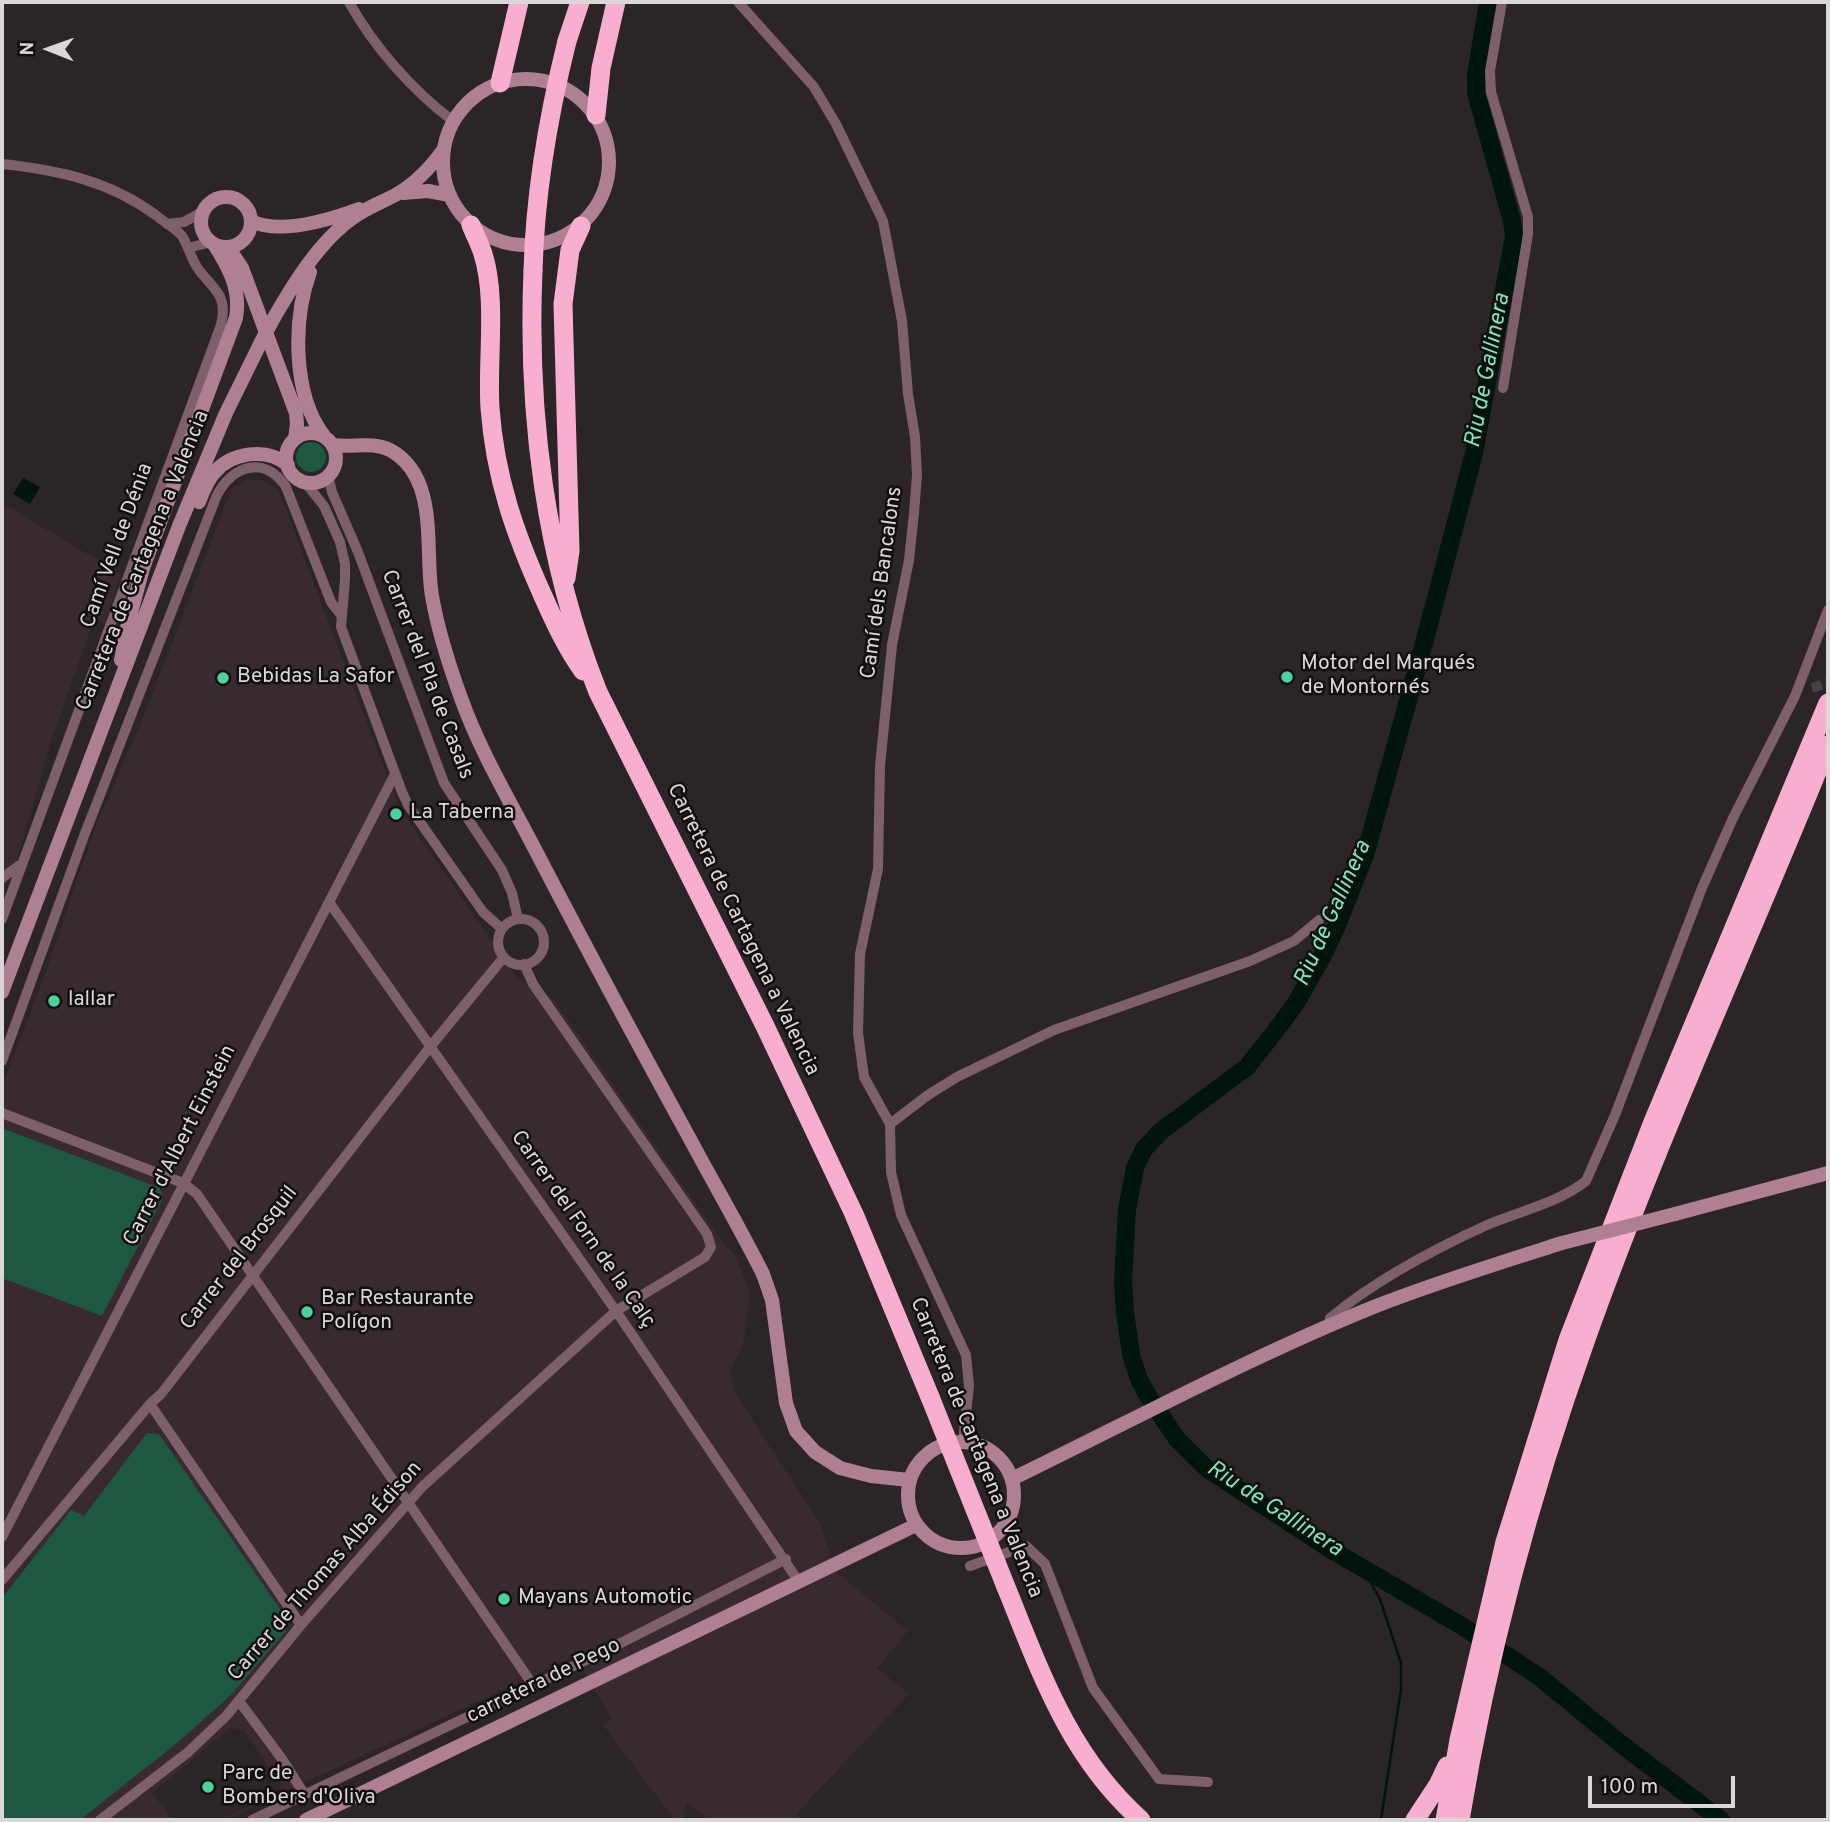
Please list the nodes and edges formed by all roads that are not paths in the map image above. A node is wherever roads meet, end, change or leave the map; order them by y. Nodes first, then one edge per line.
1 (349, 2) edge
2 (519, 2) edge
3 (580, 2) edge
4 (616, 2) edge
5 (738, 2) edge
6 (1502, 2) edge
7 (500, 83) junction
8 (596, 116) junction
9 (453, 121) junction
10 (444, 149) junction
11 (2, 164) edge
12 (398, 194) junction
13 (450, 195) junction
14 (380, 202) junction
15 (204, 211) junction
16 (190, 220) junction
17 (251, 221) junction
18 (167, 224) junction
19 (471, 225) junction
20 (581, 226) junction
21 (180, 233) junction
22 (224, 243) junction
23 (188, 248) junction
24 (317, 255) junction
25 (1503, 388) dead end
26 (296, 413) junction
27 (323, 438) junction
28 (295, 439) junction
29 (357, 445) junction
30 (336, 462) junction
31 (288, 465) junction
32 (328, 476) junction
33 (304, 481) junction
34 (564, 589) junction
35 (1828, 610) edge
36 (341, 615) junction
37 (117, 689) junction
38 (598, 692) junction
39 (1828, 703) edge
40 (1828, 745) edge
41 (395, 774) junction
42 (20, 865) junction
43 (2, 878) edge
44 (330, 902) junction
45 (2, 919) edge
46 (518, 919) junction
47 (1319, 920) dead end
48 (502, 929) junction
49 (504, 957) junction
50 (524, 964) junction
51 (2, 992) edge
52 (430, 1046) junction
53 (2, 1061) edge
54 (2, 1113) edge
55 (890, 1124) junction
56 (1828, 1173) edge
57 (183, 1183) junction
58 (251, 1276) junction
59 (616, 1311) junction
60 (1329, 1327) junction
61 (150, 1404) junction
62 (963, 1441) junction
63 (1012, 1479) junction
64 (909, 1480) junction
65 (410, 1503) junction
66 (916, 1525) junction
67 (2, 1537) edge
68 (1512, 1546) junction
69 (786, 1559) junction
70 (970, 1566) dead end
71 (2, 1580) edge
72 (799, 1582) junction
73 (301, 1625) junction
74 (533, 1685) junction
75 (239, 1702) junction
76 (1471, 1718) junction
77 (1459, 1740) junction
78 (1208, 1782) dead end
79 (305, 1795) junction
80 (100, 1820) edge
81 (252, 1820) edge
82 (306, 1820) edge
83 (1141, 1820) edge
84 (1415, 1820) edge
85 (1445, 1820) edge
86 (1460, 1820) edge

1 - 9 street
2 - 7 highway
3 - 34 highway, Carretera de Cartagena a Valencia, bridge
4 - 8 highway
5 - 55 street, Camí dels Bancalons
6 - 25 street
7 - 8 main road
7 - 9 main road
8 - 20 main road
9 - 10 main road
10 - 12 main road, Carretera de Cartagena a Valencia
10 - 13 main road
11 - 18 street
12 - 13 main road, Carretera de Cartagena a Valencia
12 - 14 main road, Carretera de Cartagena a Valencia
13 - 19 main road
14 - 17 main road
14 - 24 main road, Carretera de Cartagena a Valencia
15 - 16 street
15 - 17 main road
15 - 22 main road
16 - 18 street
16 - 21 street
17 - 22 main road
18 - 21 street
19 - 20 main road
19 - 38 highway
20 - 34 highway
21 - 23 street, Camí Vell de Dénia
22 - 23 street
22 - 26 main road
22 - 37 main road
23 - 42 street, Camí Vell de Dénia
24 - 27 main road
24 - 37 main road, Carretera de Cartagena a Valencia, bridge
26 - 27 main road
26 - 28 main road
27 - 28 main road
27 - 29 main road
27 - 30 main road
28 - 31 main road
29 - 30 main road
29 - 64 main road
30 - 32 main road
31 - 33 main road
31 - 37 main road
32 - 33 main road
32 - 46 street, Carrer del Pla de Casals
33 - 36 street, Carrer del Pla de Casals
34 - 38 highway, Carretera de Cartagena a Valencia
35 - 60 street
36 - 41 street, Carrer del Pla de Casals
36 - 53 street, Carrer del Pla de Casals
37 - 51 main road, Carretera de Cartagena a Valencia
38 - 83 highway, Carretera de Cartagena a Valencia, bridge
39 - 68 highway
40 - 68 highway
41 - 44 street, Carrer d'Albert Einstein
41 - 48 street, Carrer del Pla de Casals
42 - 43 street
42 - 45 street, Camí Vell de Dénia
44 - 52 street, Carrer del Forn de la Calç
44 - 57 street, Carrer d'Albert Einstein
46 - 48 street
46 - 50 street
47 - 55 street
48 - 49 street
49 - 50 street
49 - 52 street, Carrer del Brosquil
50 - 59 street, Carrer de Thomas Alba Édison
52 - 58 street, Carrer del Brosquil
52 - 59 street, Carrer del Forn de la Calç
54 - 57 street
55 - 62 street
56 - 60 main road, bridge
57 - 58 street
57 - 67 street, Carrer d'Albert Einstein
58 - 61 street, Carrer del Brosquil
58 - 65 street
59 - 65 street, Carrer de Thomas Alba Édison
59 - 69 street, Carrer del Forn de la Calç
60 - 63 main road
61 - 71 street, Carrer del Brosquil
61 - 73 street
62 - 63 main road
62 - 64 main road
63 - 66 main road
64 - 66 main road
65 - 73 street, Carrer de Thomas Alba Édison
65 - 74 street
66 - 72 main road, carretera de Pego
68 - 76 highway
69 - 72 street, Carrer del Forn de la Calç
69 - 74 street
70 - 78 street
72 - 82 main road, carretera de Pego
73 - 75 street, Carrer de Thomas Alba Édison
74 - 79 street
75 - 79 street
75 - 80 street, Carrer de Thomas Alba Édison
76 - 77 highway
76 - 86 highway
77 - 84 highway
77 - 85 highway
79 - 81 street

